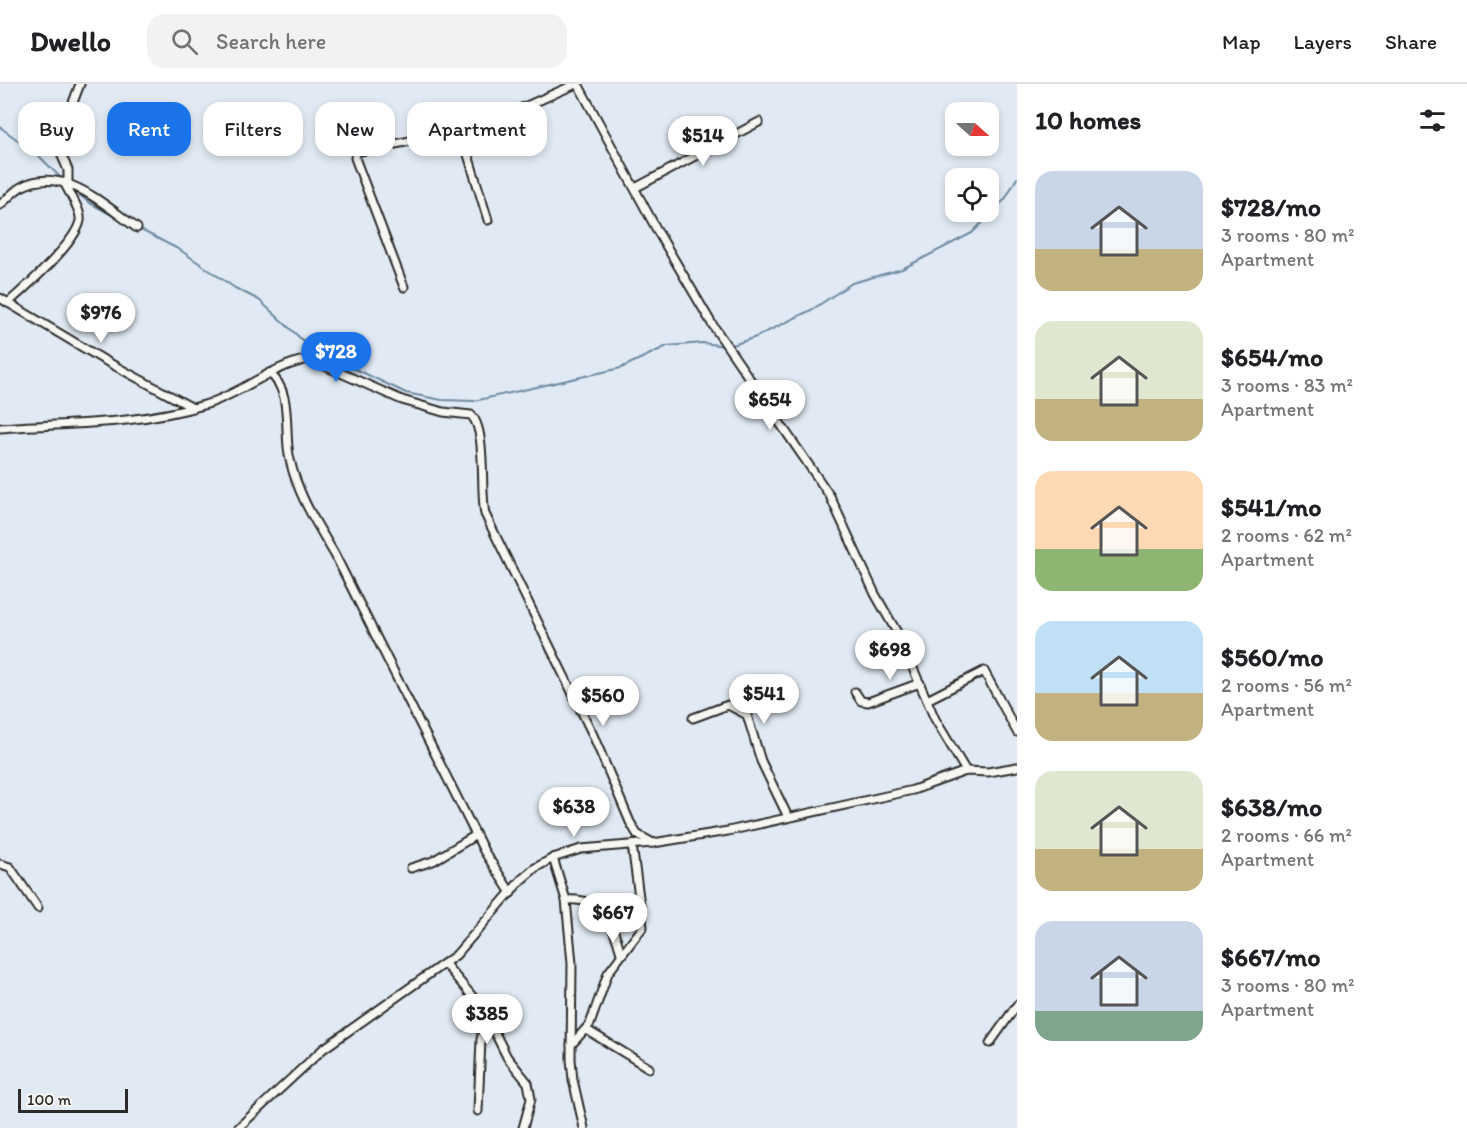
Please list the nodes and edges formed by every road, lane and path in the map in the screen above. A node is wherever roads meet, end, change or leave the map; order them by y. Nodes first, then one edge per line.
1 (80, 84) edge
2 (577, 84) edge
3 (536, 102) edge
4 (759, 122) dead end
5 (407, 142) edge
6 (468, 156) edge
7 (66, 183) junction
8 (635, 188) junction
9 (0, 205) edge
10 (488, 220) dead end
11 (137, 228) dead end
12 (404, 287) dead end
13 (0, 298) edge
14 (8, 303) junction
15 (269, 373) junction
16 (193, 408) junction
17 (0, 428) edge
18 (920, 683) junction
19 (855, 692) dead end
20 (927, 700) junction
21 (693, 718) dead end
22 (1017, 732) edge
23 (1017, 767) edge
24 (966, 771) junction
25 (788, 817) junction
26 (476, 835) junction
27 (654, 843) junction
28 (632, 845) junction
29 (554, 858) junction
30 (0, 864) edge
31 (411, 868) dead end
32 (511, 893) junction
33 (566, 900) junction
34 (38, 908) dead end
35 (621, 954) junction
36 (445, 964) junction
37 (1017, 1005) edge
38 (487, 1015) junction
39 (587, 1030) junction
40 (990, 1043) dead end
41 (571, 1045) junction
42 (648, 1068) dead end
43 (478, 1111) dead end
44 (238, 1128) edge
45 (523, 1128) edge
46 (584, 1128) edge

1 - 7 street
2 - 3 street
2 - 8 street
4 - 8 street
5 - 12 street
6 - 10 street
7 - 9 street
7 - 11 street
7 - 14 street
8 - 18 street
13 - 14 street
14 - 16 street
15 - 16 street
15 - 26 street
15 - 27 street
16 - 17 street
18 - 19 street
18 - 20 street
20 - 22 street
20 - 24 street
21 - 25 street
23 - 24 street
24 - 25 street
25 - 27 street
26 - 31 street
26 - 32 street
27 - 28 street
28 - 29 street
28 - 35 street
29 - 32 street
29 - 33 street
30 - 34 street
32 - 36 street
33 - 35 street
33 - 41 street
35 - 39 street
36 - 38 street
36 - 44 street
37 - 40 street
38 - 43 street
38 - 45 street
39 - 41 street
39 - 42 street
41 - 46 street

